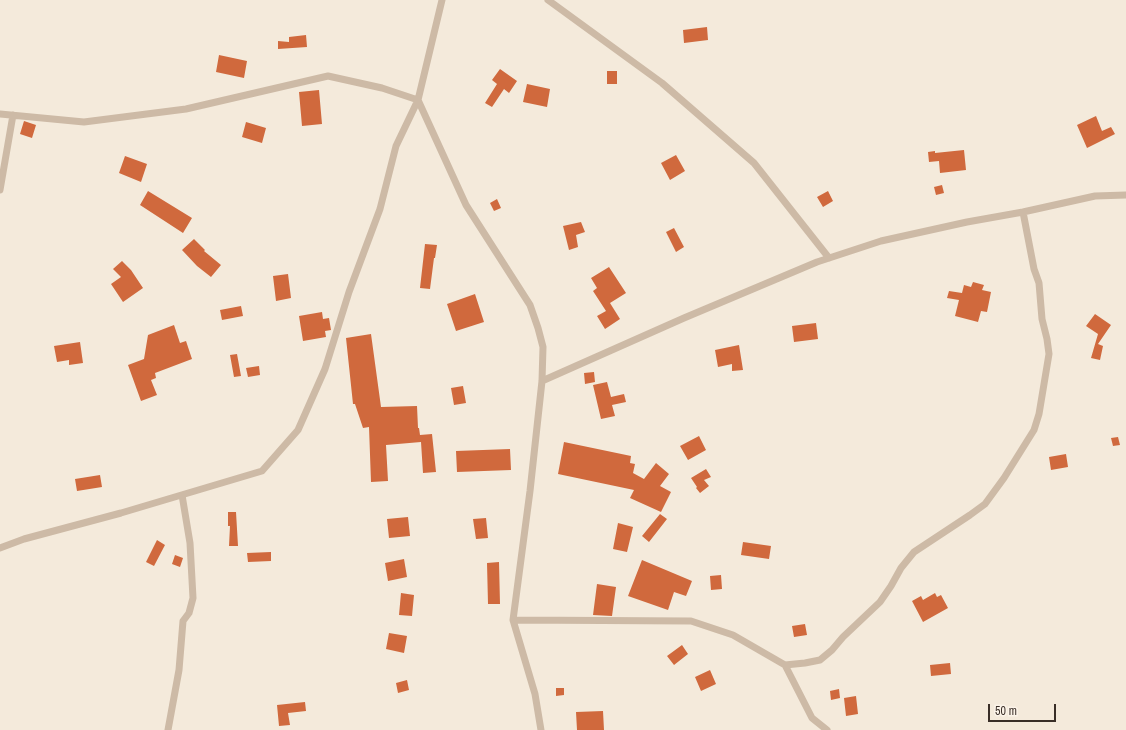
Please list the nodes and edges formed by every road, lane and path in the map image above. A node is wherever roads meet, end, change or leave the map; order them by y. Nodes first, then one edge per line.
1 (442, 0) edge
2 (548, 0) edge
3 (418, 100) junction
4 (0, 114) edge
5 (13, 115) junction
6 (0, 190) edge
7 (1126, 195) edge
8 (1023, 212) junction
9 (829, 258) junction
10 (542, 381) junction
11 (182, 495) junction
12 (0, 548) edge
13 (513, 620) junction
14 (785, 665) junction
15 (168, 730) edge
16 (541, 730) edge
17 (827, 730) edge

1 - 3 street
2 - 9 street
3 - 5 street
3 - 10 street
3 - 11 street
4 - 5 street
5 - 6 street
7 - 8 street
8 - 9 street
8 - 14 street
9 - 10 street
10 - 13 street
11 - 12 street
11 - 15 street
13 - 14 street
13 - 16 street
14 - 17 street

